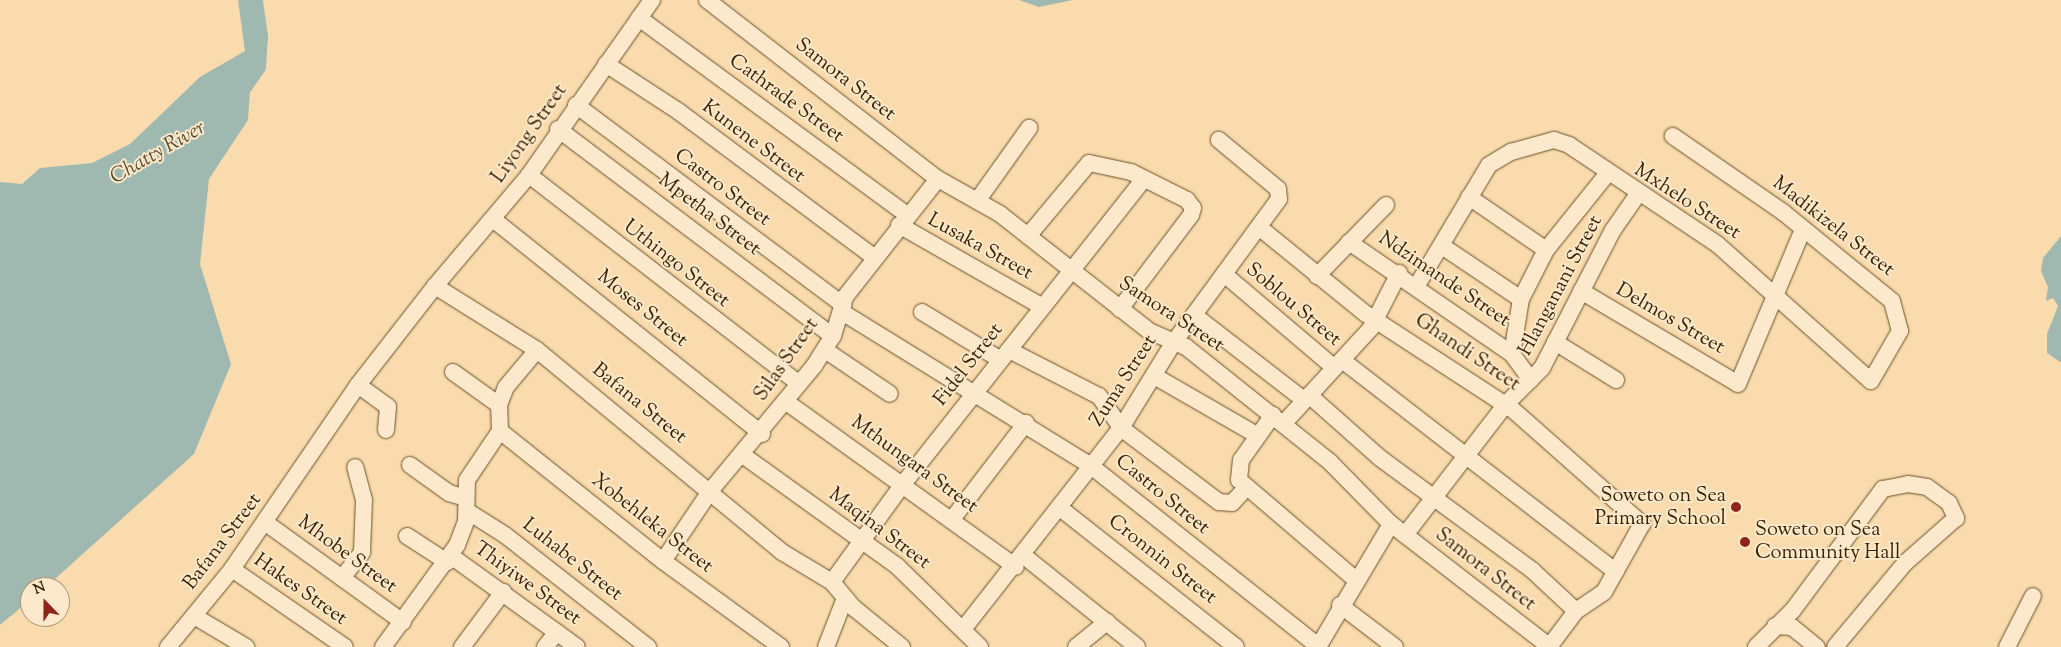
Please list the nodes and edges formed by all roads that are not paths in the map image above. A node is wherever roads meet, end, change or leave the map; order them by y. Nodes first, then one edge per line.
1 (652, 0) edge
2 (707, 0) edge
3 (639, 18) junction
4 (606, 64) junction
5 (576, 105) junction
6 (1030, 128) dead end
7 (558, 129) junction
8 (1673, 136) dead end
9 (1219, 140) dead end
10 (1607, 174) junction
11 (529, 175) junction
12 (938, 179) junction
13 (1144, 179) junction
14 (1638, 194) junction
15 (1469, 197) junction
16 (977, 200) junction
17 (1386, 205) dead end
18 (494, 220) junction
19 (903, 220) junction
20 (1260, 228) junction
21 (1803, 230) junction
22 (1028, 236) junction
23 (1349, 242) junction
24 (1442, 246) junction
25 (1546, 250) junction
26 (874, 257) junction
27 (1071, 270) junction
28 (1399, 273) junction
29 (1224, 274) junction
30 (1317, 276) junction
31 (435, 286) junction
32 (1416, 286) junction
33 (1581, 291) junction
34 (1779, 295) junction
35 (1521, 299) junction
36 (1041, 306) junction
37 (842, 309) junction
38 (1120, 310) junction
39 (922, 312) dead end
40 (1194, 314) junction
41 (1376, 319) junction
42 (1174, 342) junction
43 (1556, 342) junction
44 (829, 343) junction
45 (537, 350) junction
46 (1512, 354) junction
47 (1005, 355) junction
48 (1338, 364) junction
49 (453, 372) dead end
50 (1156, 377) junction
51 (1532, 380) junction
52 (1616, 380) dead end
53 (1871, 381) joint
54 (799, 384) junction
55 (358, 385) junction
56 (975, 392) junction
57 (890, 394) dead end
58 (1307, 398) junction
59 (786, 401) junction
60 (499, 405) junction
61 (1505, 405) junction
62 (1278, 419) junction
63 (1026, 423) junction
64 (1121, 428) junction
65 (386, 430) dead end
66 (500, 430) junction
67 (762, 434) junction
68 (1258, 435) junction
69 (744, 456) junction
70 (1468, 456) junction
71 (410, 465) dead end
72 (355, 466) dead end
73 (1091, 466) junction
74 (903, 484) junction
75 (1245, 489) junction
76 (711, 490) junction
77 (1438, 497) junction
78 (466, 505) junction
79 (1060, 508) junction
80 (953, 518) junction
81 (266, 523) junction
82 (1391, 524) junction
83 (1406, 535) junction
84 (407, 536) dead end
85 (862, 541) junction
86 (449, 559) junction
87 (663, 561) junction
88 (1020, 562) junction
89 (232, 569) junction
90 (1616, 572) junction
91 (342, 578) junction
92 (1355, 579) junction
93 (832, 582) junction
94 (503, 592) junction
95 (2033, 596) dead end
96 (845, 598) junction
97 (1340, 606) junction
98 (1576, 611) junction
99 (194, 616) junction
100 (403, 622) junction
101 (1106, 622) junction
102 (1775, 626) junction
103 (964, 628) junction
104 (556, 632) junction
105 (168, 647) edge
106 (246, 647) edge
107 (345, 647) edge
108 (383, 647) edge
109 (462, 647) edge
110 (545, 647) edge
111 (577, 647) edge
112 (648, 647) edge
113 (781, 647) edge
114 (826, 647) edge
115 (902, 647) edge
116 (980, 647) edge
117 (1076, 647) edge
118 (1137, 647) edge
119 (1236, 647) edge
120 (1318, 647) edge
121 (1395, 647) edge
122 (1549, 647) edge
123 (1756, 647) edge
124 (1817, 647) edge
125 (1835, 647) edge
126 (2007, 647) edge

1 - 3 street, Liyong Street
2 - 12 street, Samora Street
3 - 4 street, Liyong Street
3 - 19 street, Cathrade Street
4 - 5 street, Liyong Street
4 - 26 street, Kunene Street
5 - 7 street, Liyong Street
5 - 37 street, Castro Street
6 - 16 street
7 - 11 street, Liyong Street
7 - 44 street, Mpetha Street
8 - 21 street, Madikizela Street
9 - 20 street, Zuma Street
10 - 14 street, Mxhelo Street
10 - 15 street, Mxhelo Street
10 - 25 street
11 - 18 street, Liyong Street
11 - 54 street, Uthingo Street
12 - 16 street, Samora Street
12 - 19 street, Silas Street
13 - 22 street
13 - 27 street, Fidel Street
13 - 38 street
14 - 33 street, Hlanganani Street
14 - 34 street, Mxhelo Street
15 - 24 street, Mxhelo Street
15 - 25 street
16 - 22 street, Samora Street
17 - 23 street
18 - 31 street, Liyong Street
18 - 67 street, Moses Street
19 - 26 street, Silas Street
19 - 36 street, Lusaka Street
20 - 29 street, Zuma Street
20 - 30 street, Ghandi Street
21 - 34 street
21 - 53 street, Madikizela Street
22 - 27 street, Samora Street
23 - 28 street, Ndzimande Street
23 - 30 street
24 - 32 street, Mxhelo Street
24 - 35 street
25 - 35 street
26 - 37 street, Silas Street
27 - 36 street, Fidel Street
27 - 38 street, Samora Street
28 - 32 street, Ndzimande Street
28 - 41 street
29 - 40 street, Zuma Street
29 - 48 street, Soblou Street
30 - 41 street, Ghandi Street
31 - 45 street, Bafana Street
31 - 55 street, Bafana Street
32 - 46 street, Ndzimande Street
33 - 34 street, Delmos Street
33 - 43 street, Hlanganani Street
34 - 53 street, Mxhelo Street
35 - 46 street
36 - 47 street, Fidel Street
37 - 44 street, Silas Street
37 - 56 street, Castro Street
38 - 42 street, Samora Street
39 - 47 street
40 - 42 street, Zuma Street
40 - 58 street
41 - 48 street
41 - 61 street, Ghandi Street
42 - 50 street, Zuma Street
42 - 62 street, Samora Street
43 - 51 street, Hlanganani Street
43 - 52 street
44 - 54 street, Silas Street
44 - 57 street, Mpetha Street
45 - 60 street
45 - 76 street, Bafana Street
46 - 51 street, Ndzimande Street
47 - 56 street, Fidel Street
47 - 64 street
48 - 58 street
48 - 70 street, Soblou Street
49 - 60 street
50 - 64 street, Zuma Street
50 - 68 street
51 - 61 street, Hlanganani Street
54 - 59 street, Silas Street
55 - 65 street
55 - 81 street, Bafana Street
56 - 63 street, Castro Street
56 - 74 street, Fidel Street
58 - 62 street
58 - 77 street
59 - 67 street, Silas Street
59 - 74 street, Mthungara Street
60 - 66 street
61 - 70 street, Hlanganani Street
61 - 90 street, Ghandi Street
62 - 68 street
62 - 82 street, Samora Street
63 - 73 street, Castro Street
63 - 80 street
64 - 73 street, Zuma Street
64 - 75 street
66 - 78 street
66 - 87 street, Xobehleka Street
67 - 69 street, Silas Street
68 - 75 street
69 - 76 street, Silas Street
69 - 85 street, Maqina Street
70 - 77 street, Hlanganani Street
70 - 90 street, Soblou Street
71 - 78 street, Luhabe Street
72 - 91 street
73 - 79 street, Zuma Street
73 - 120 street, Castro Street
74 - 80 street, Mthungara Street
74 - 85 street, Fidel Street
75 - 92 street
76 - 87 street, Silas Street
76 - 93 street, Bafana Street
77 - 83 street, Hlanganani Street
77 - 98 street
78 - 86 street
78 - 112 street, Luhabe Street
79 - 88 street, Zuma Street
79 - 119 street, Cronnin Street
80 - 88 street, Mthungara Street
81 - 89 street, Bafana Street
81 - 91 street, Mhobe Street
82 - 83 street, Samora Street
82 - 92 street
83 - 122 street, Samora Street
84 - 86 street, Thiyiwe Street
85 - 93 street, Fidel Street
85 - 103 street, Maqina Street
86 - 94 street, Thiyiwe Street
86 - 100 street
87 - 113 street, Xobehleka Street
88 - 101 street, Mthungara Street
88 - 103 street, Zuma Street
89 - 99 street, Bafana Street
89 - 107 street, Hakes Street
90 - 98 street
91 - 100 street, Mhobe Street
92 - 97 street
93 - 96 street, Bafana Street
94 - 104 street, Thiyiwe Street
94 - 109 street
95 - 126 street
96 - 114 street
96 - 115 street, Bafana Street
97 - 120 street
97 - 121 street
98 - 122 street
99 - 105 street, Bafana Street
99 - 106 street
100 - 108 street
101 - 117 street
101 - 118 street, Mthungara Street
102 - 123 street
102 - 124 street
102 - 125 street
103 - 116 street, Maqina Street
104 - 110 street
104 - 111 street, Thiyiwe Street

